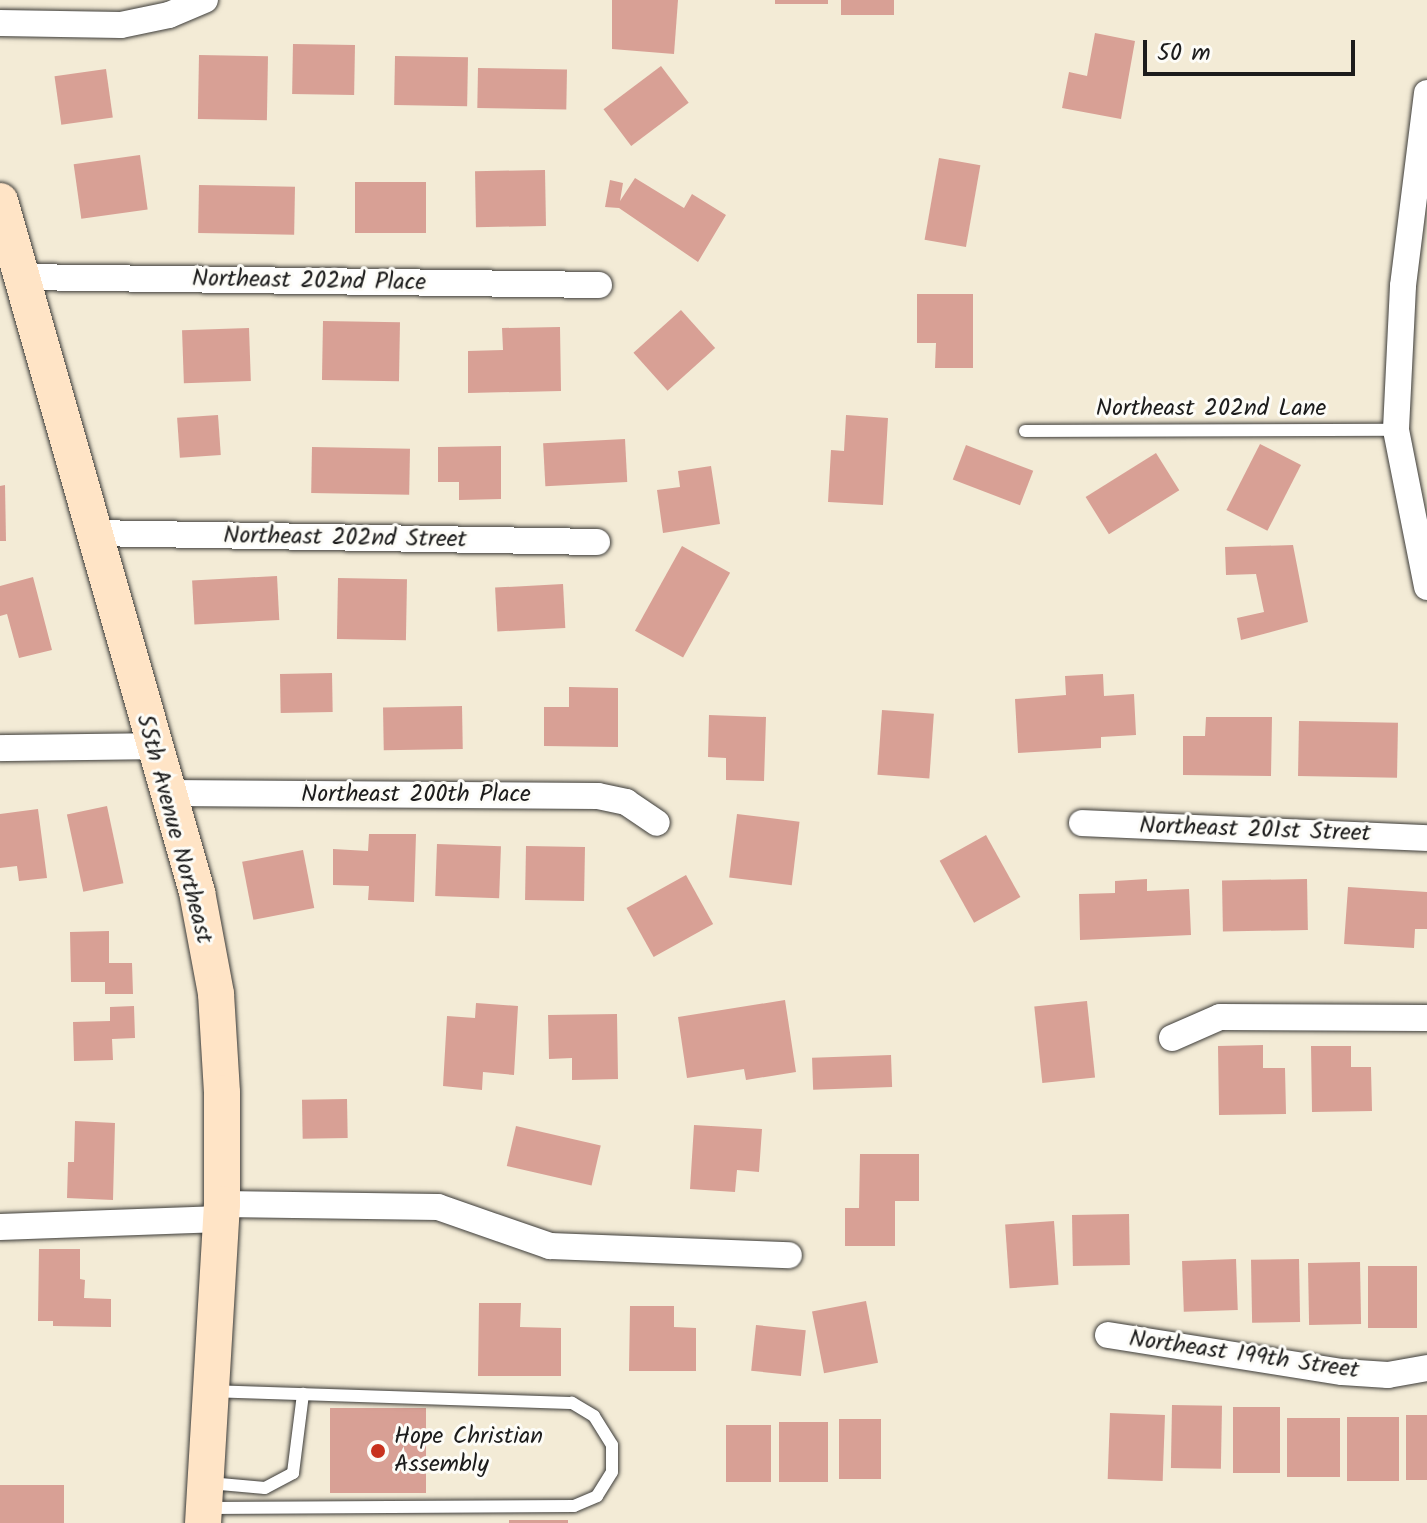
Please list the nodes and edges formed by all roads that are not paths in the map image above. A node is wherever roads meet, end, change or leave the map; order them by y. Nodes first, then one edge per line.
1 (205, 0) edge
2 (0, 23) edge
3 (1427, 93) edge
4 (0, 201) edge
5 (20, 277) junction
6 (599, 285) dead end
7 (1396, 430) junction
8 (1025, 431) dead end
9 (92, 533) junction
10 (597, 542) dead end
11 (1427, 587) edge
12 (153, 746) junction
13 (0, 748) edge
14 (168, 793) junction
15 (657, 823) dead end
16 (1082, 823) dead end
17 (1427, 838) edge
18 (1427, 1018) edge
19 (1172, 1038) dead end
20 (222, 1212) junction
21 (0, 1227) edge
22 (789, 1255) dead end
23 (1108, 1335) dead end
24 (1427, 1368) edge
25 (211, 1390) junction
26 (303, 1394) junction
27 (204, 1504) edge

1 - 2 street
3 - 7 street
4 - 5 main road, 55th Avenue Northeast
5 - 6 street, Northeast 202nd Place
5 - 9 main road, 55th Avenue Northeast
7 - 8 lane, Northeast 202nd Lane
7 - 11 street
9 - 10 street, Northeast 202nd Street
9 - 12 main road, 55th Avenue Northeast
12 - 13 street
12 - 14 main road, 55th Avenue Northeast
14 - 15 street, Northeast 200th Place
14 - 20 main road, 55th Avenue Northeast
16 - 17 street, Northeast 201st Street
18 - 19 street
20 - 21 street
20 - 22 street
20 - 25 main road, 55th Avenue Northeast
23 - 24 street, Northeast 199th Street
25 - 26 lane
25 - 27 main road, 55th Avenue Northeast
26 - 27 lane
26 - 27 lane

